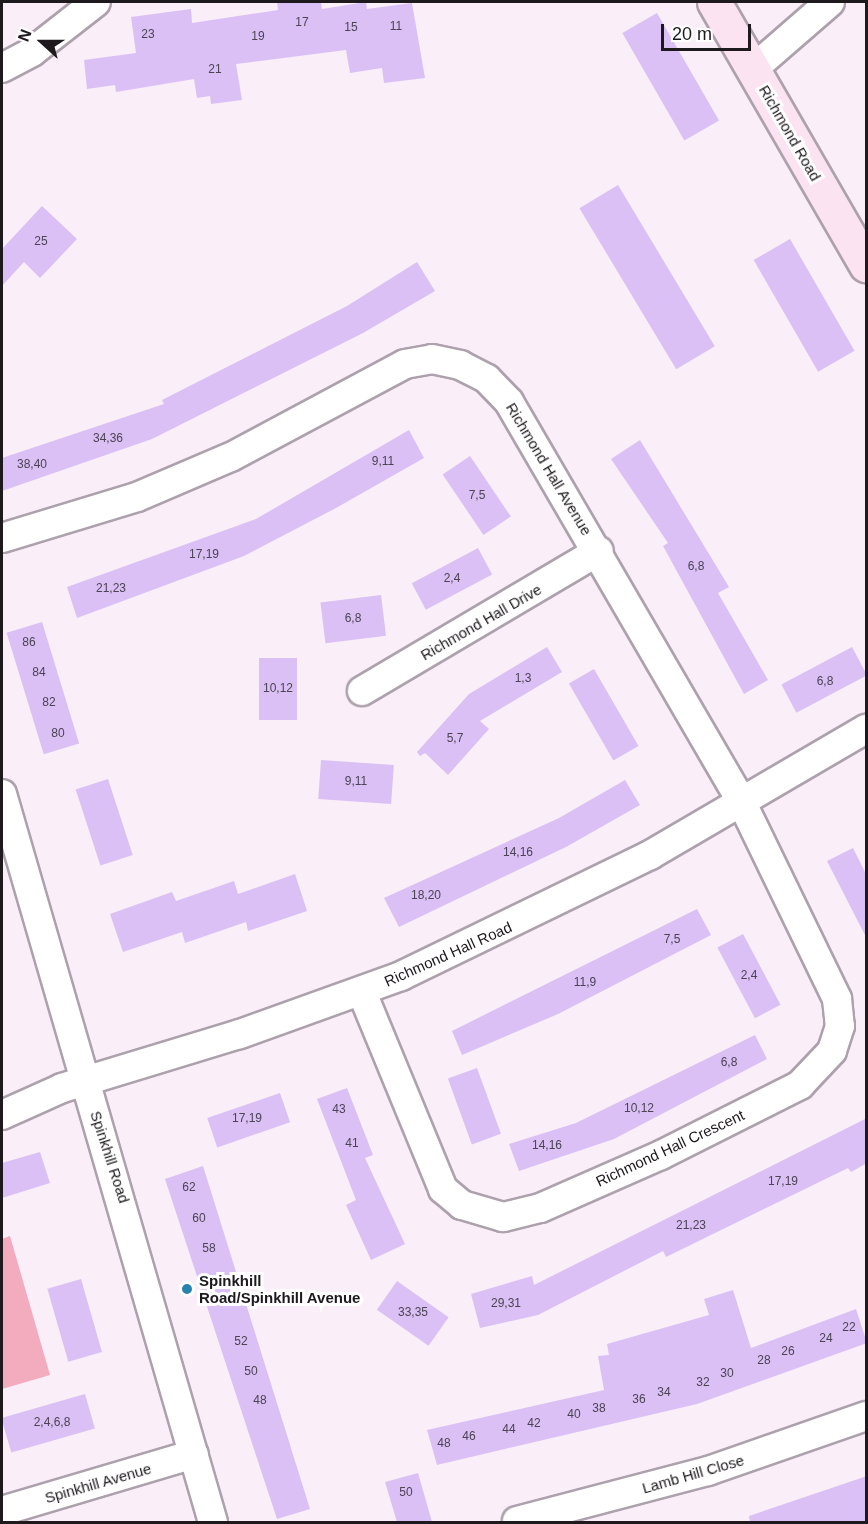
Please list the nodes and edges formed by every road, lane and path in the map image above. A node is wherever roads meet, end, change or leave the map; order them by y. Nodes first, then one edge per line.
1 (96, 2) edge
2 (714, 2) edge
3 (830, 2) edge
4 (2, 68) edge
5 (753, 69) junction
6 (867, 265) edge
7 (2, 538) edge
8 (599, 551) junction
9 (362, 691) dead end
10 (867, 729) edge
11 (2, 794) edge
12 (742, 803) junction
13 (362, 992) junction
14 (86, 1081) junction
15 (2, 1115) edge
16 (867, 1416) edge
17 (194, 1454) junction
18 (2, 1511) edge
19 (517, 1521) edge
20 (213, 1522) edge

1 - 4 street
2 - 5 main road, Richmond Road
3 - 5 street
5 - 6 main road, Richmond Road
7 - 8 street, Richmond Hall Avenue
8 - 9 street, Richmond Hall Drive
8 - 12 street, Richmond Hall Avenue
10 - 12 street, Richmond Hall Road
11 - 14 street, Spinkhill Road
12 - 13 street, Richmond Hall Road
12 - 13 street, Richmond Hall Crescent
13 - 14 street, Richmond Hall Road
14 - 15 street, Richmond Hall Road
14 - 17 street, Spinkhill Road
16 - 19 street, Lamb Hill Close
17 - 18 street, Spinkhill Avenue
17 - 20 street, Spinkhill Road

